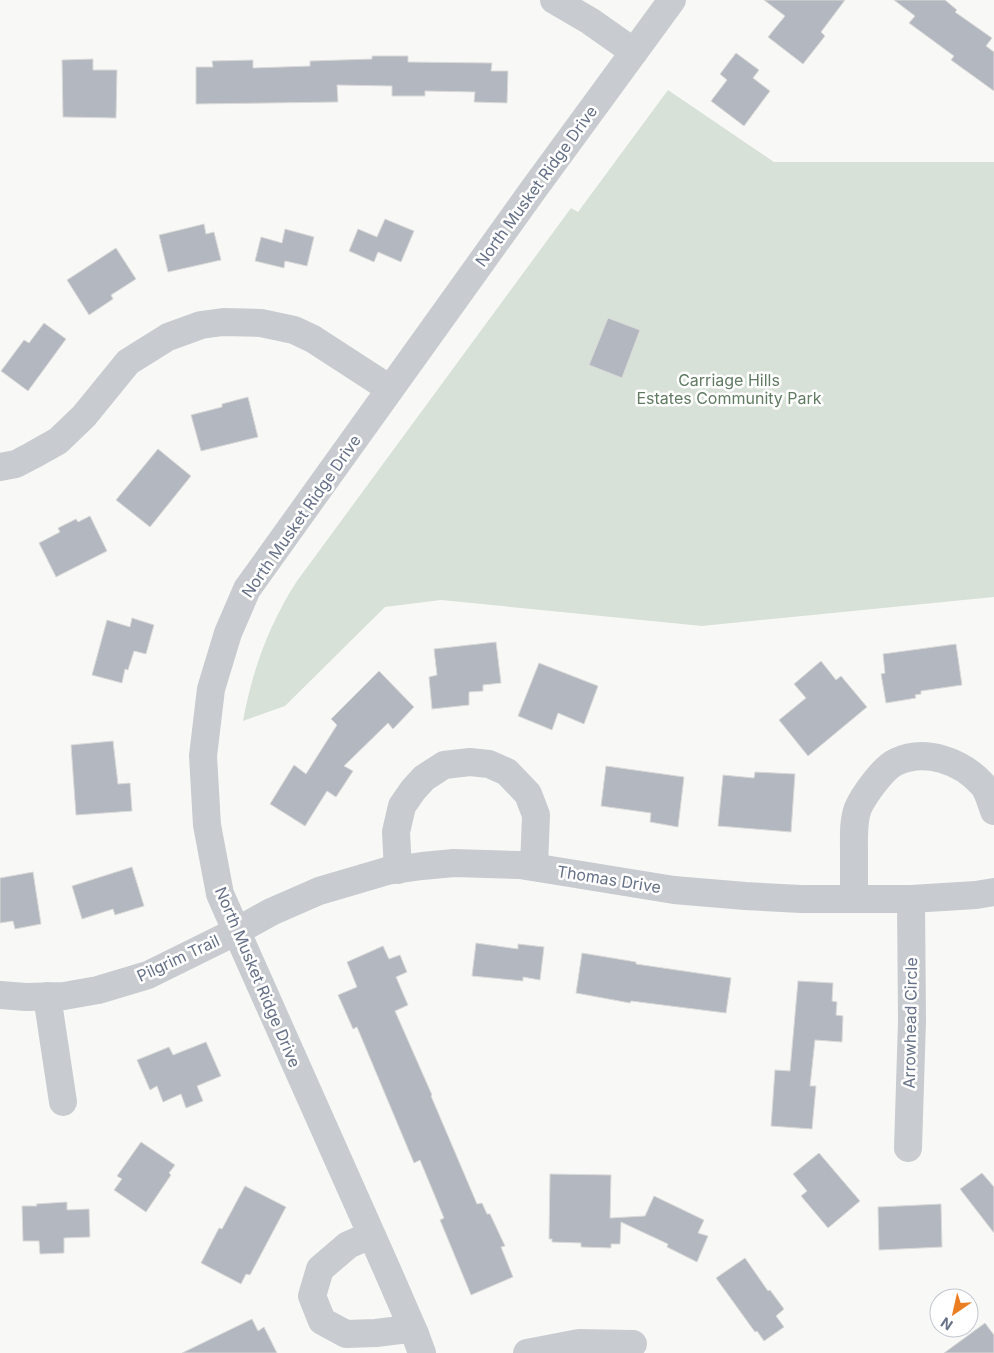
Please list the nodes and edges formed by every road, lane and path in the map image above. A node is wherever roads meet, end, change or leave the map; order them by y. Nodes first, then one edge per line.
1 (554, 0) edge
2 (672, 0) edge
3 (634, 52) junction
4 (390, 388) junction
5 (0, 468) edge
6 (994, 812) edge
7 (534, 867) junction
8 (398, 870) junction
9 (994, 892) edge
10 (854, 899) junction
11 (911, 899) junction
12 (237, 931) junction
13 (0, 995) edge
14 (46, 996) junction
15 (63, 1102) dead end
16 (908, 1148) dead end
17 (371, 1235) junction
18 (418, 1344) edge
19 (633, 1344) dead end
20 (527, 1353) edge

1 - 3 street
2 - 3 street, North Musket Ridge Drive
3 - 4 street, North Musket Ridge Drive
4 - 5 street
4 - 12 street, North Musket Ridge Drive
6 - 10 street
7 - 8 street, Thomas Drive
7 - 8 street
7 - 10 street, Thomas Drive
8 - 12 street, Thomas Drive
9 - 11 street, Thomas Drive
10 - 11 street, Thomas Drive
11 - 16 street, Arrowhead Circle
12 - 14 street, Pilgrim Trail
12 - 17 street, North Musket Ridge Drive
13 - 14 street, Pilgrim Trail
14 - 15 street
17 - 18 street, North Musket Ridge Drive
17 - 18 street
19 - 20 street

